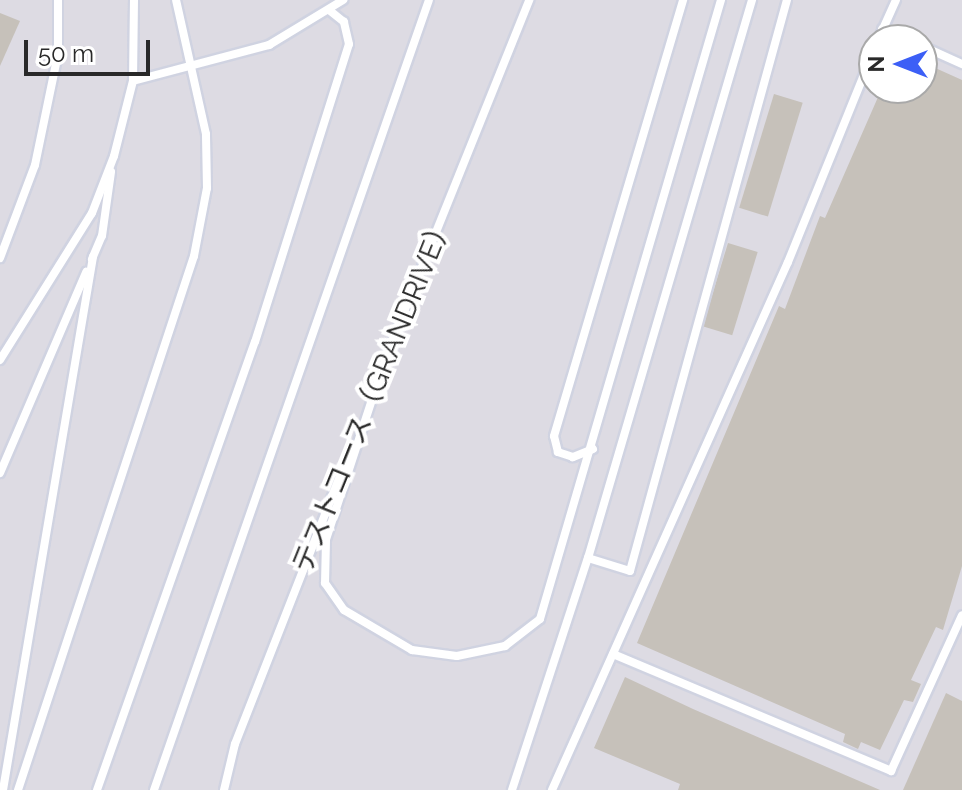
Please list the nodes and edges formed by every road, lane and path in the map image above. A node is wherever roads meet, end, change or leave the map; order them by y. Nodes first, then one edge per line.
1 (58, 0) edge
2 (134, 0) edge
3 (176, 0) edge
4 (343, 0) edge
5 (429, 0) edge
6 (529, 0) edge
7 (683, 0) edge
8 (721, 0) edge
9 (752, 0) edge
10 (787, 0) edge
11 (896, 0) edge
12 (329, 10) junction
13 (884, 24) edge
14 (938, 53) edge
15 (962, 64) edge
16 (194, 67) junction
17 (133, 81) junction
18 (858, 89) edge
19 (114, 156) junction
20 (93, 257) junction
21 (0, 258) edge
22 (386, 357) junction
23 (0, 360) edge
24 (593, 449) junction
25 (0, 473) edge
26 (588, 558) junction
27 (962, 615) edge
28 (613, 654) junction
29 (3, 790) edge
30 (18, 790) edge
31 (97, 790) edge
32 (154, 790) edge
33 (224, 790) edge
34 (512, 790) edge
35 (552, 790) edge

1 - 21 lane
2 - 17 lane
3 - 16 lane
4 - 12 lane
5 - 32 lane
6 - 22 lane, テストコース（GRANDRIVE）
7 - 24 lane
8 - 24 lane
9 - 26 lane
10 - 26 lane
11 - 13 lane
12 - 16 lane
12 - 31 lane
14 - 15 lane
16 - 17 lane
16 - 30 lane
17 - 19 lane
18 - 28 lane
19 - 20 lane
19 - 23 lane
20 - 25 lane
20 - 29 lane
22 - 24 lane
22 - 33 lane, テストコース（GRANDRIVE）
26 - 34 lane
27 - 28 lane
28 - 35 lane

